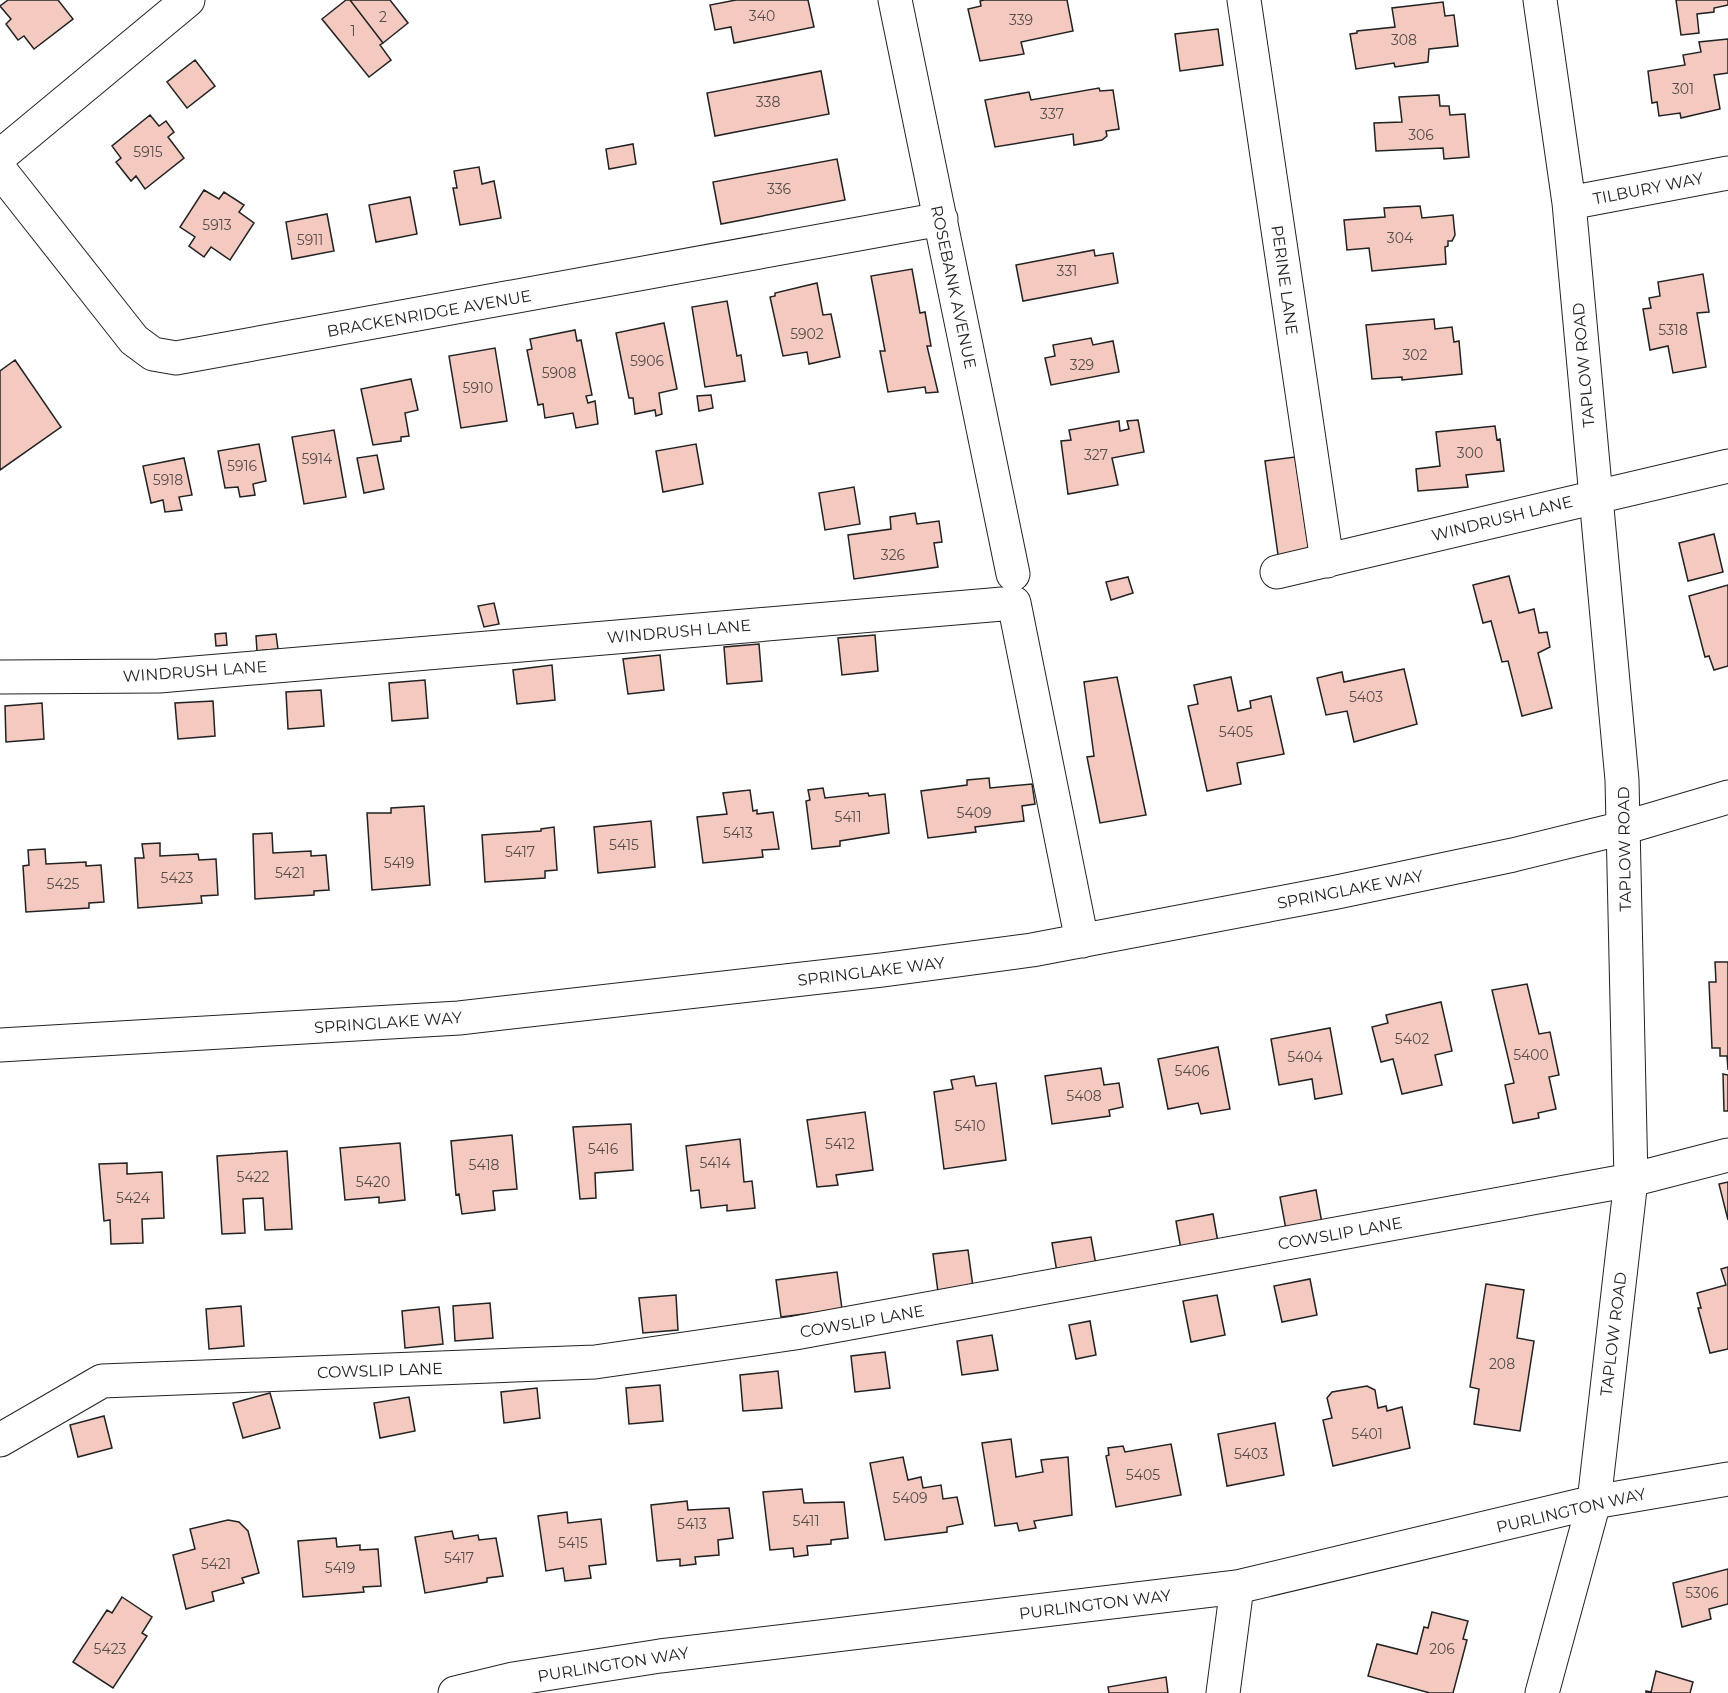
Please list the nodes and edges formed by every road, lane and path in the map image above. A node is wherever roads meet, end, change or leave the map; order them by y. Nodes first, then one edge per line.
1 (188, 0) edge
2 (895, 0) edge
3 (1244, 0) edge
4 (1540, 0) edge
5 (0, 156) edge
6 (0, 170) edge
7 (1728, 173) edge
8 (1569, 203) junction
9 (940, 219) junction
10 (1728, 466) edge
11 (1595, 496) junction
12 (1327, 561) junction
13 (1277, 572) dead end
14 (1013, 574) dead end
15 (0, 677) edge
16 (1728, 797) edge
17 (1623, 828) junction
18 (1082, 941) junction
19 (0, 1046) edge
20 (1728, 1155) edge
21 (1631, 1180) junction
22 (0, 1440) edge
23 (1728, 1479) edge
24 (1594, 1502) junction
25 (1237, 1587) junction
26 (455, 1693) edge
27 (1223, 1693) edge
28 (1542, 1693) edge

1 - 5 street
2 - 9 street, ROSEBANK AVENUE
3 - 12 street, PERINE LANE
4 - 8 street, TAPLOW ROAD
6 - 9 street, BRACKENRIDGE AVENUE
7 - 8 street, TILBURY WAY
8 - 11 street, TAPLOW ROAD
9 - 14 street, ROSEBANK AVENUE
10 - 11 street, WINDRUSH LANE
11 - 12 street, WINDRUSH LANE
11 - 17 street, TAPLOW ROAD
12 - 13 street, WINDRUSH LANE
15 - 18 street, WINDRUSH LANE
16 - 17 street, SPRINGLAKE WAY
17 - 18 street, SPRINGLAKE WAY
17 - 21 street, TAPLOW ROAD
18 - 19 street, SPRINGLAKE WAY
20 - 21 street, COWSLIP LANE
21 - 22 street, COWSLIP LANE
21 - 24 street, TAPLOW ROAD
23 - 24 street, PURLINGTON WAY
24 - 25 street, PURLINGTON WAY
24 - 28 street, TAPLOW ROAD
25 - 26 street, PURLINGTON WAY
25 - 27 street

